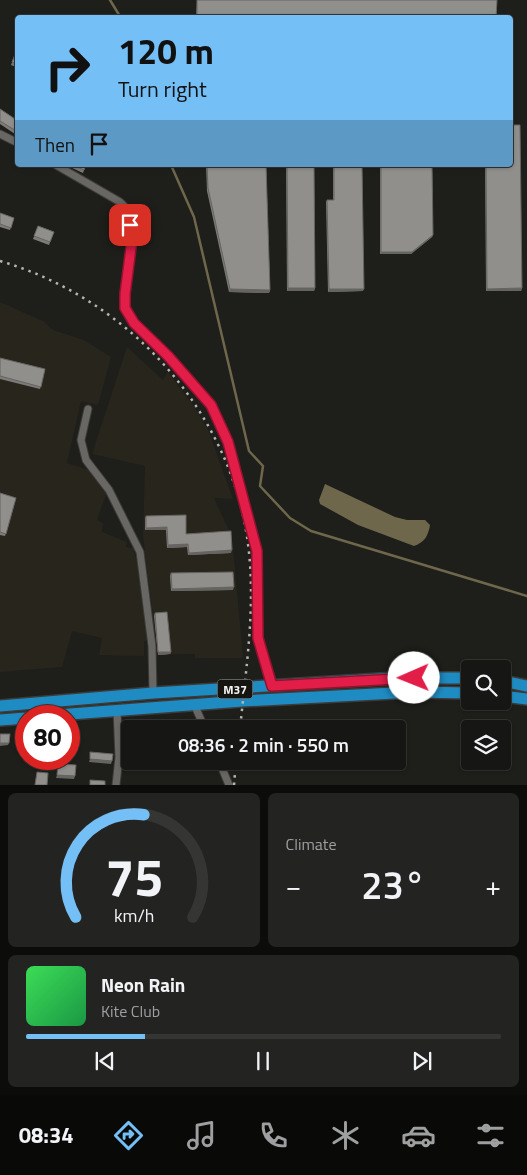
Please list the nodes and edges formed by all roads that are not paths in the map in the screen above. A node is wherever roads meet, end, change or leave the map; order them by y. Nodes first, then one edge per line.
1 (0, 134) edge
2 (15, 142) edge
3 (59, 167) edge
4 (88, 409) dead end
5 (461, 678) edge
6 (511, 683) edge
7 (272, 686) junction
8 (527, 686) edge
9 (153, 693) junction
10 (461, 693) edge
11 (511, 697) edge
12 (527, 699) edge
13 (42, 702) junction
14 (194, 704) junction
15 (42, 705) edge
16 (0, 706) edge
17 (116, 710) junction
18 (80, 713) edge
19 (15, 719) edge
20 (0, 720) edge
21 (201, 720) edge
22 (223, 770) edge
23 (116, 785) edge
24 (229, 785) edge

1 - 2 street
3 - 7 street
4 - 9 street
5 - 7 highway, M37
6 - 8 highway
7 - 9 highway, M37
9 - 13 highway, M37
10 - 14 highway, M37
11 - 12 highway
13 - 15 highway
13 - 16 highway, M37
14 - 17 highway, M37
14 - 21 street
17 - 18 highway, M37
17 - 23 street
19 - 20 highway
22 - 24 street

